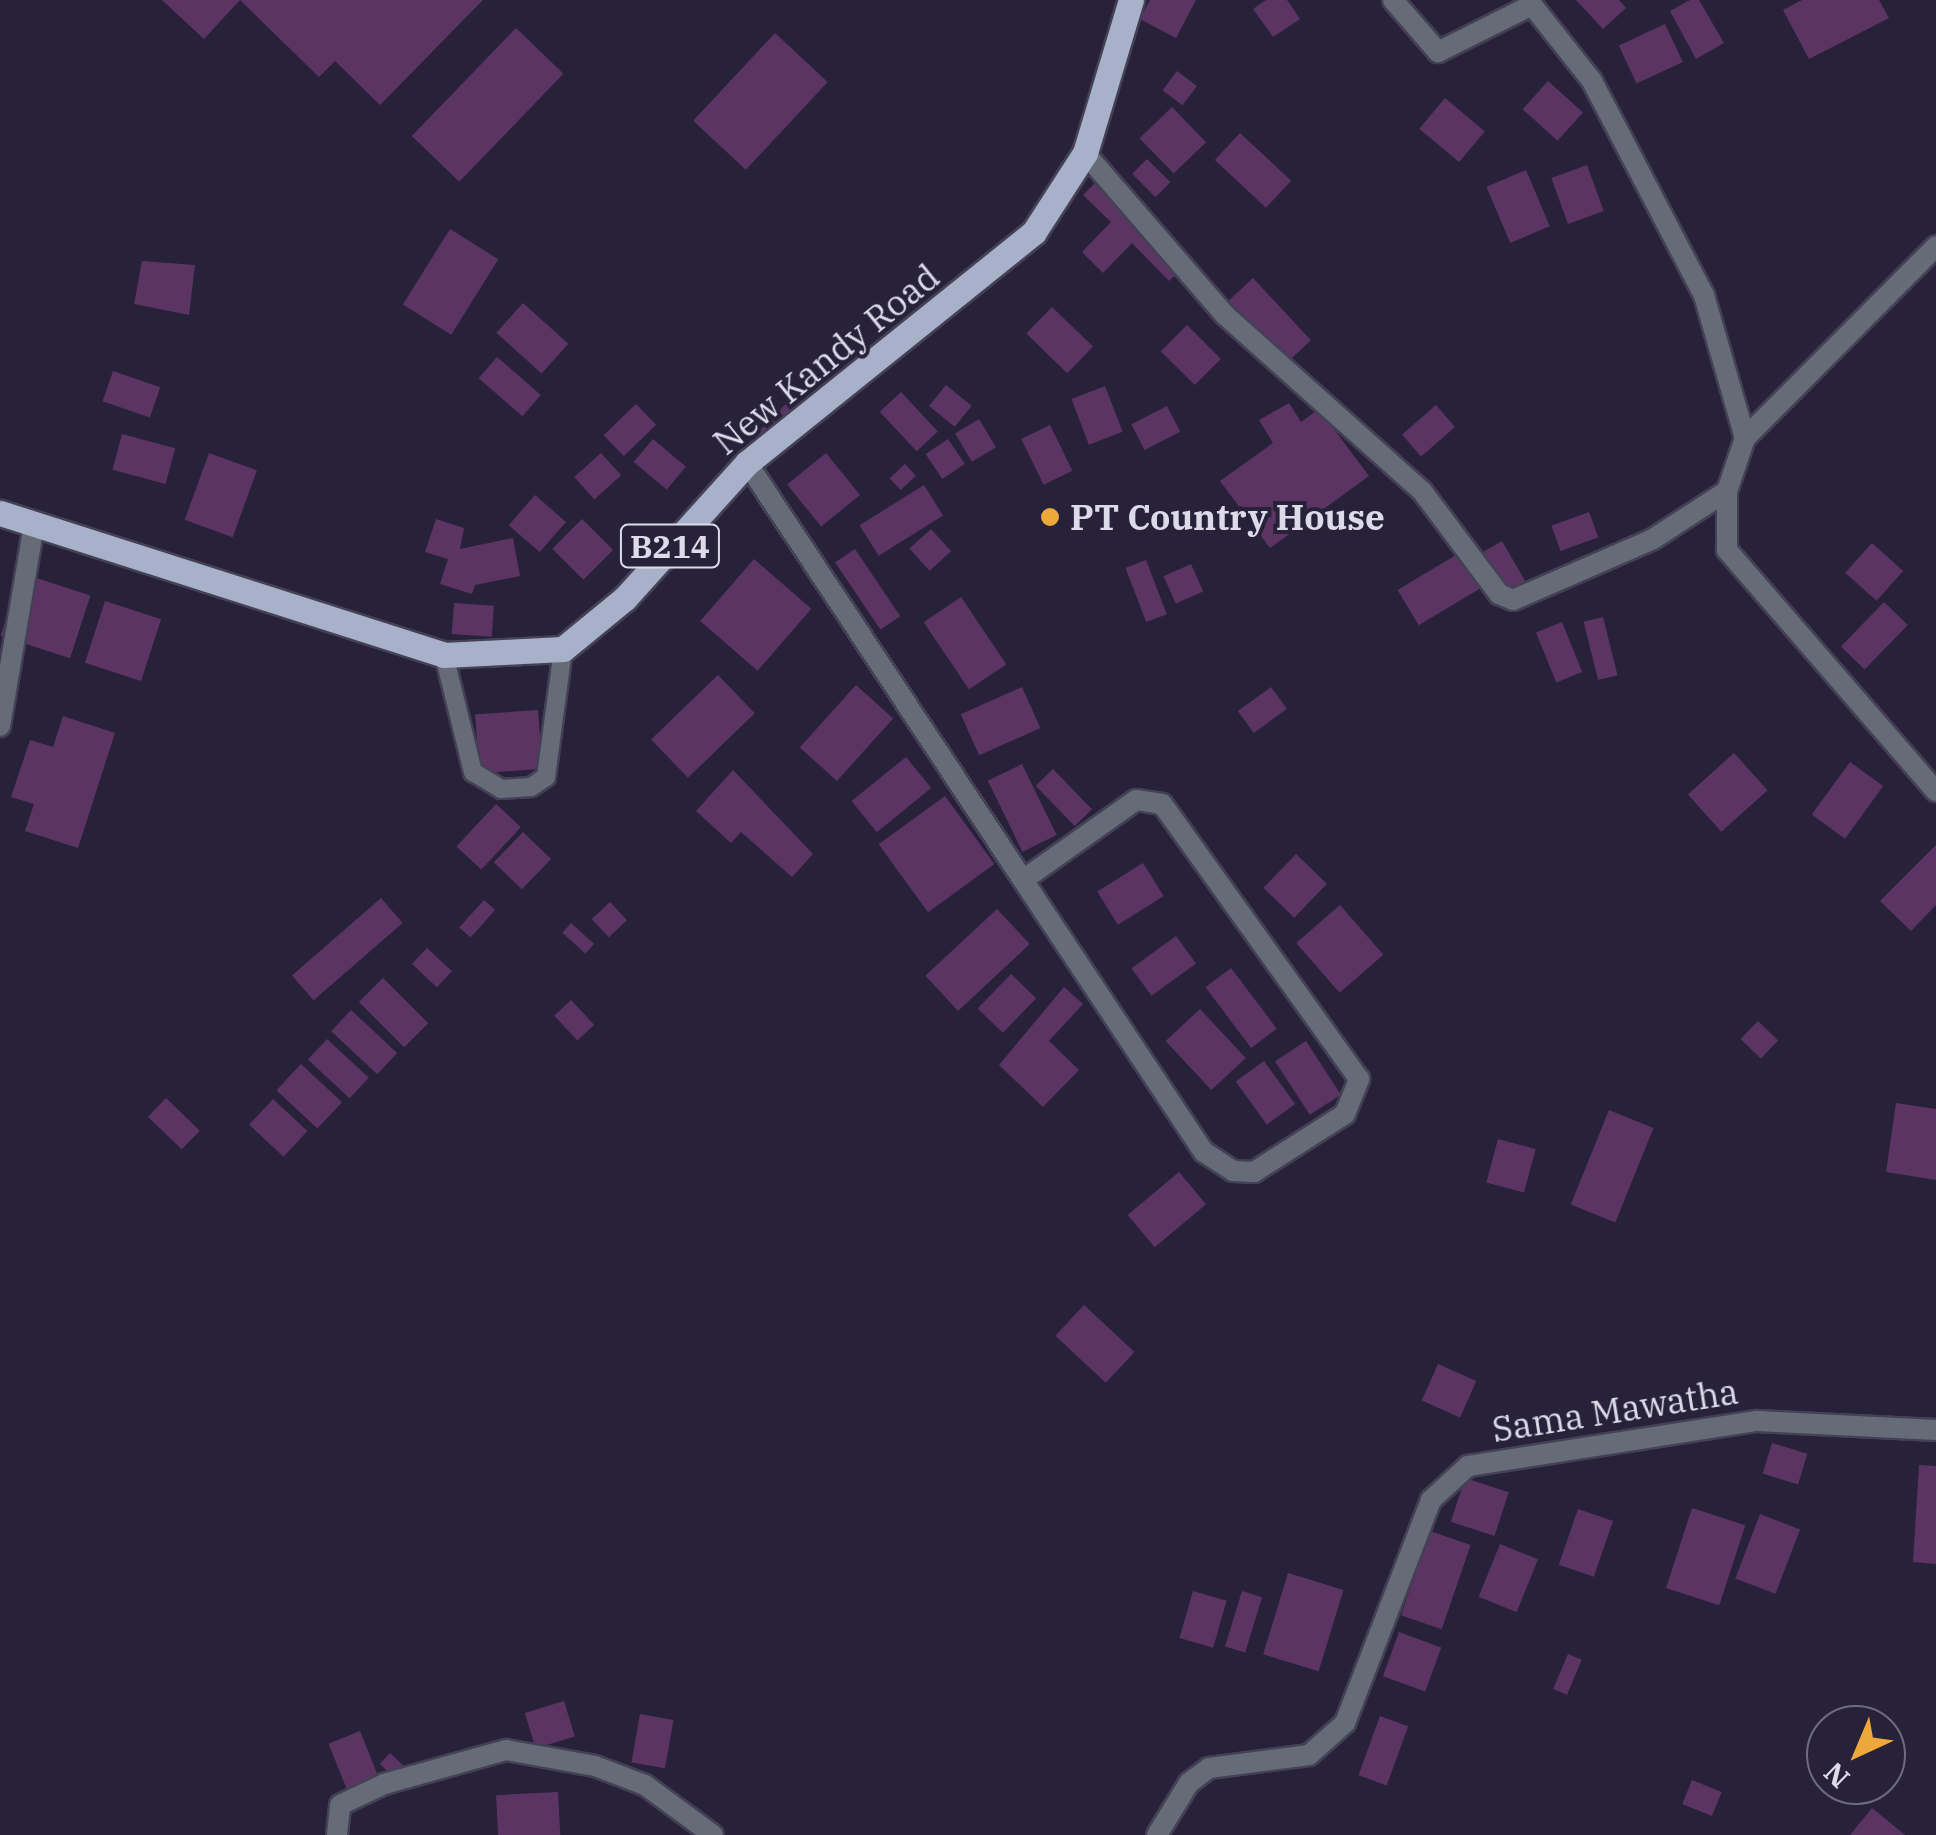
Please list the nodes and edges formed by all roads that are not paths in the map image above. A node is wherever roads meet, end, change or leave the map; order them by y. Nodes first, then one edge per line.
1 (1131, 0) edge
2 (1393, 0) edge
3 (1085, 153) junction
4 (1936, 246) edge
5 (1745, 438) junction
6 (747, 463) junction
7 (1727, 491) junction
8 (0, 513) edge
9 (34, 524) junction
10 (563, 649) junction
11 (444, 654) junction
12 (457, 712) junction
13 (476, 724) dead end
14 (0, 726) edge
15 (1936, 791) edge
16 (1023, 880) junction
17 (1936, 1430) edge
18 (337, 1835) edge
19 (712, 1835) edge
20 (1157, 1835) edge

1 - 3 main road, New Kandy Road / B214
2 - 5 street
3 - 6 main road, New Kandy Road / B214
3 - 7 street
4 - 5 street
5 - 7 street
6 - 10 main road, New Kandy Road / B214
6 - 16 street
7 - 15 street
8 - 9 main road
9 - 11 main road
9 - 14 street
10 - 11 main road
10 - 12 lane
11 - 12 lane
12 - 13 lane
16 - 16 street
17 - 20 street, Sama Mawatha
18 - 19 street

